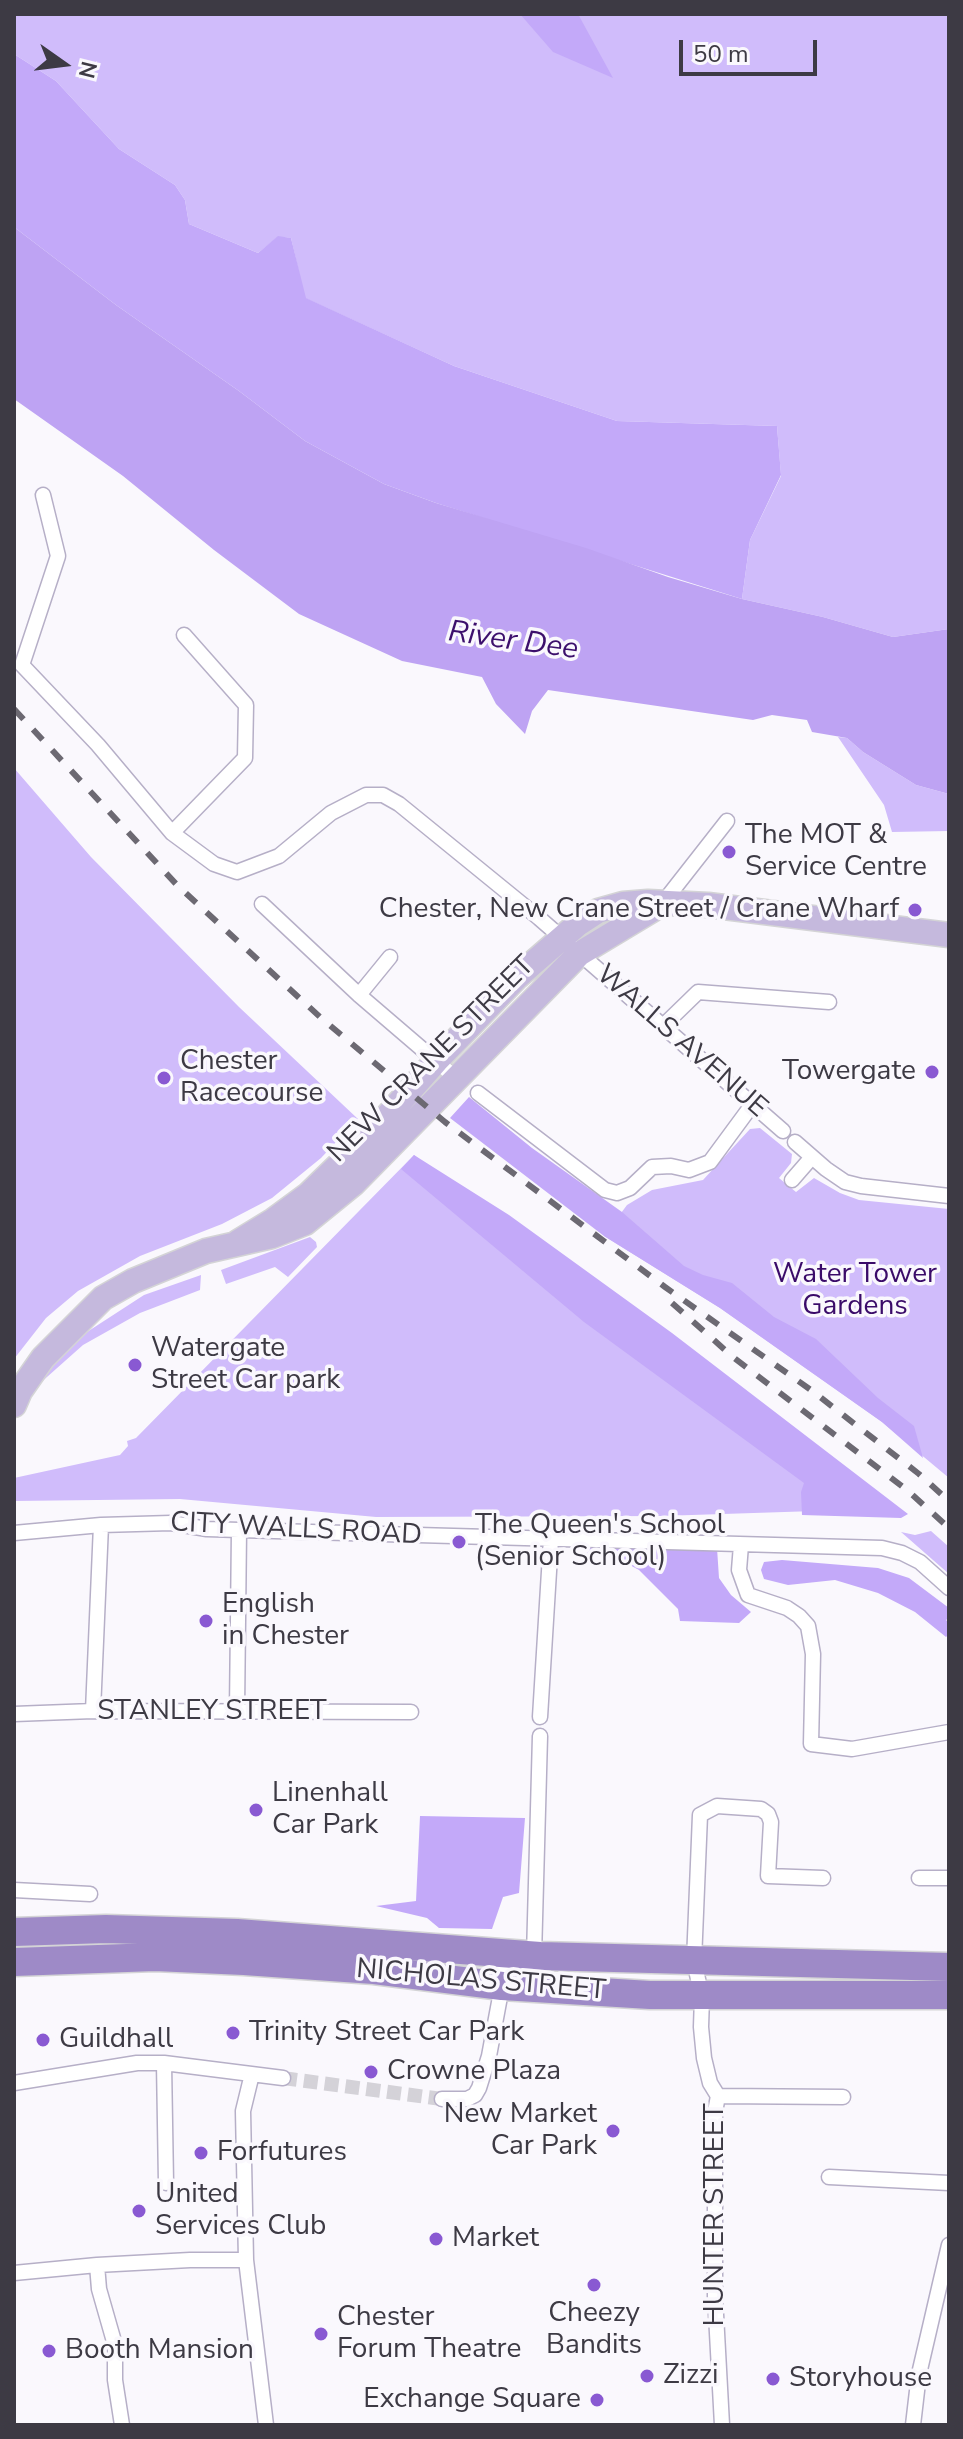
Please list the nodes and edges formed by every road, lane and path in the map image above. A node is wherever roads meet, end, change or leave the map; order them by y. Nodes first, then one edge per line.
1 (43, 495) dead end
2 (184, 635) dead end
3 (18, 668) edge
4 (727, 821) dead end
5 (172, 833) junction
6 (262, 904) dead end
7 (662, 904) junction
8 (949, 935) edge
9 (570, 946) junction
10 (390, 957) dead end
11 (359, 995) junction
12 (829, 1002) dead end
13 (663, 1026) junction
14 (436, 1061) junction
15 (457, 1079) junction
16 (478, 1093) dead end
17 (752, 1105) junction
18 (783, 1131) dead end
19 (795, 1142) dead end
20 (812, 1157) junction
21 (792, 1180) dead end
22 (949, 1196) edge
23 (238, 1242) junction
24 (14, 1405) edge
25 (101, 1525) junction
26 (239, 1530) junction
27 (14, 1533) edge
28 (551, 1539) junction
29 (741, 1545) junction
30 (949, 1588) edge
31 (93, 1711) junction
32 (237, 1711) junction
33 (411, 1712) dead end
34 (14, 1714) edge
35 (540, 1717) dead end
36 (949, 1732) edge
37 (540, 1736) dead end
38 (823, 1878) dead end
39 (919, 1878) dead end
40 (949, 1878) edge
41 (14, 1890) edge
42 (90, 1894) dead end
43 (16, 1930) edge
44 (505, 1954) junction
45 (534, 1956) junction
46 (694, 1961) junction
47 (14, 1962) edge
48 (949, 1967) edge
49 (502, 1986) junction
50 (949, 1995) edge
51 (702, 1997) junction
52 (164, 2063) junction
53 (252, 2074) junction
54 (283, 2078) tunnel mouth
55 (14, 2083) edge
56 (718, 2096) junction
57 (843, 2097) dead end
58 (442, 2099) tunnel mouth
59 (829, 2177) dead end
60 (166, 2183) dead end
61 (949, 2183) edge
62 (949, 2245) edge
63 (246, 2260) junction
64 (99, 2264) junction
65 (14, 2273) edge
66 (122, 2425) edge
67 (266, 2425) edge
68 (722, 2425) edge
69 (913, 2425) edge

1 - 3 street
2 - 5 street
3 - 5 street
4 - 7 street
5 - 9 street, WALLS AVENUE
6 - 11 street
7 - 8 main road
7 - 9 main road, NEW CRANE STREET
9 - 13 street, WALLS AVENUE
9 - 14 main road, NEW CRANE STREET
9 - 15 main road, NEW CRANE STREET
10 - 11 street
11 - 14 street
12 - 13 street
13 - 17 street, WALLS AVENUE
14 - 15 street
14 - 23 main road, NEW CRANE STREET
15 - 23 main road, NEW CRANE STREET
16 - 17 street
17 - 18 street, WALLS AVENUE
19 - 20 street
20 - 21 street
20 - 22 street
23 - 24 main road, NEW CRANE STREET
25 - 26 street, CITY WALLS ROAD
25 - 27 street, CITY WALLS ROAD
25 - 31 street
26 - 28 street, CITY WALLS ROAD
26 - 32 street
28 - 29 street, CITY WALLS ROAD
28 - 35 street
29 - 30 street, CITY WALLS ROAD
29 - 36 street
31 - 32 street, STANLEY STREET
31 - 34 street, STANLEY STREET
32 - 33 street, STANLEY STREET
37 - 45 street
38 - 46 street, HUNTER STREET
39 - 40 street
41 - 42 street
43 - 44 highway, NICHOLAS STREET
44 - 45 highway, NICHOLAS STREET
44 - 49 street
45 - 46 highway, NICHOLAS STREET
46 - 48 highway, NICHOLAS STREET
46 - 51 street, HUNTER STREET
47 - 49 highway, NICHOLAS STREET
49 - 51 highway, NICHOLAS STREET
49 - 58 street
50 - 51 highway, NICHOLAS STREET
51 - 56 street, HUNTER STREET
52 - 53 street
52 - 55 street
52 - 60 street
53 - 54 street
53 - 63 street
56 - 57 street
56 - 68 street, HUNTER STREET
59 - 61 street
62 - 69 street
63 - 64 street
63 - 67 street
64 - 65 street
64 - 66 street

